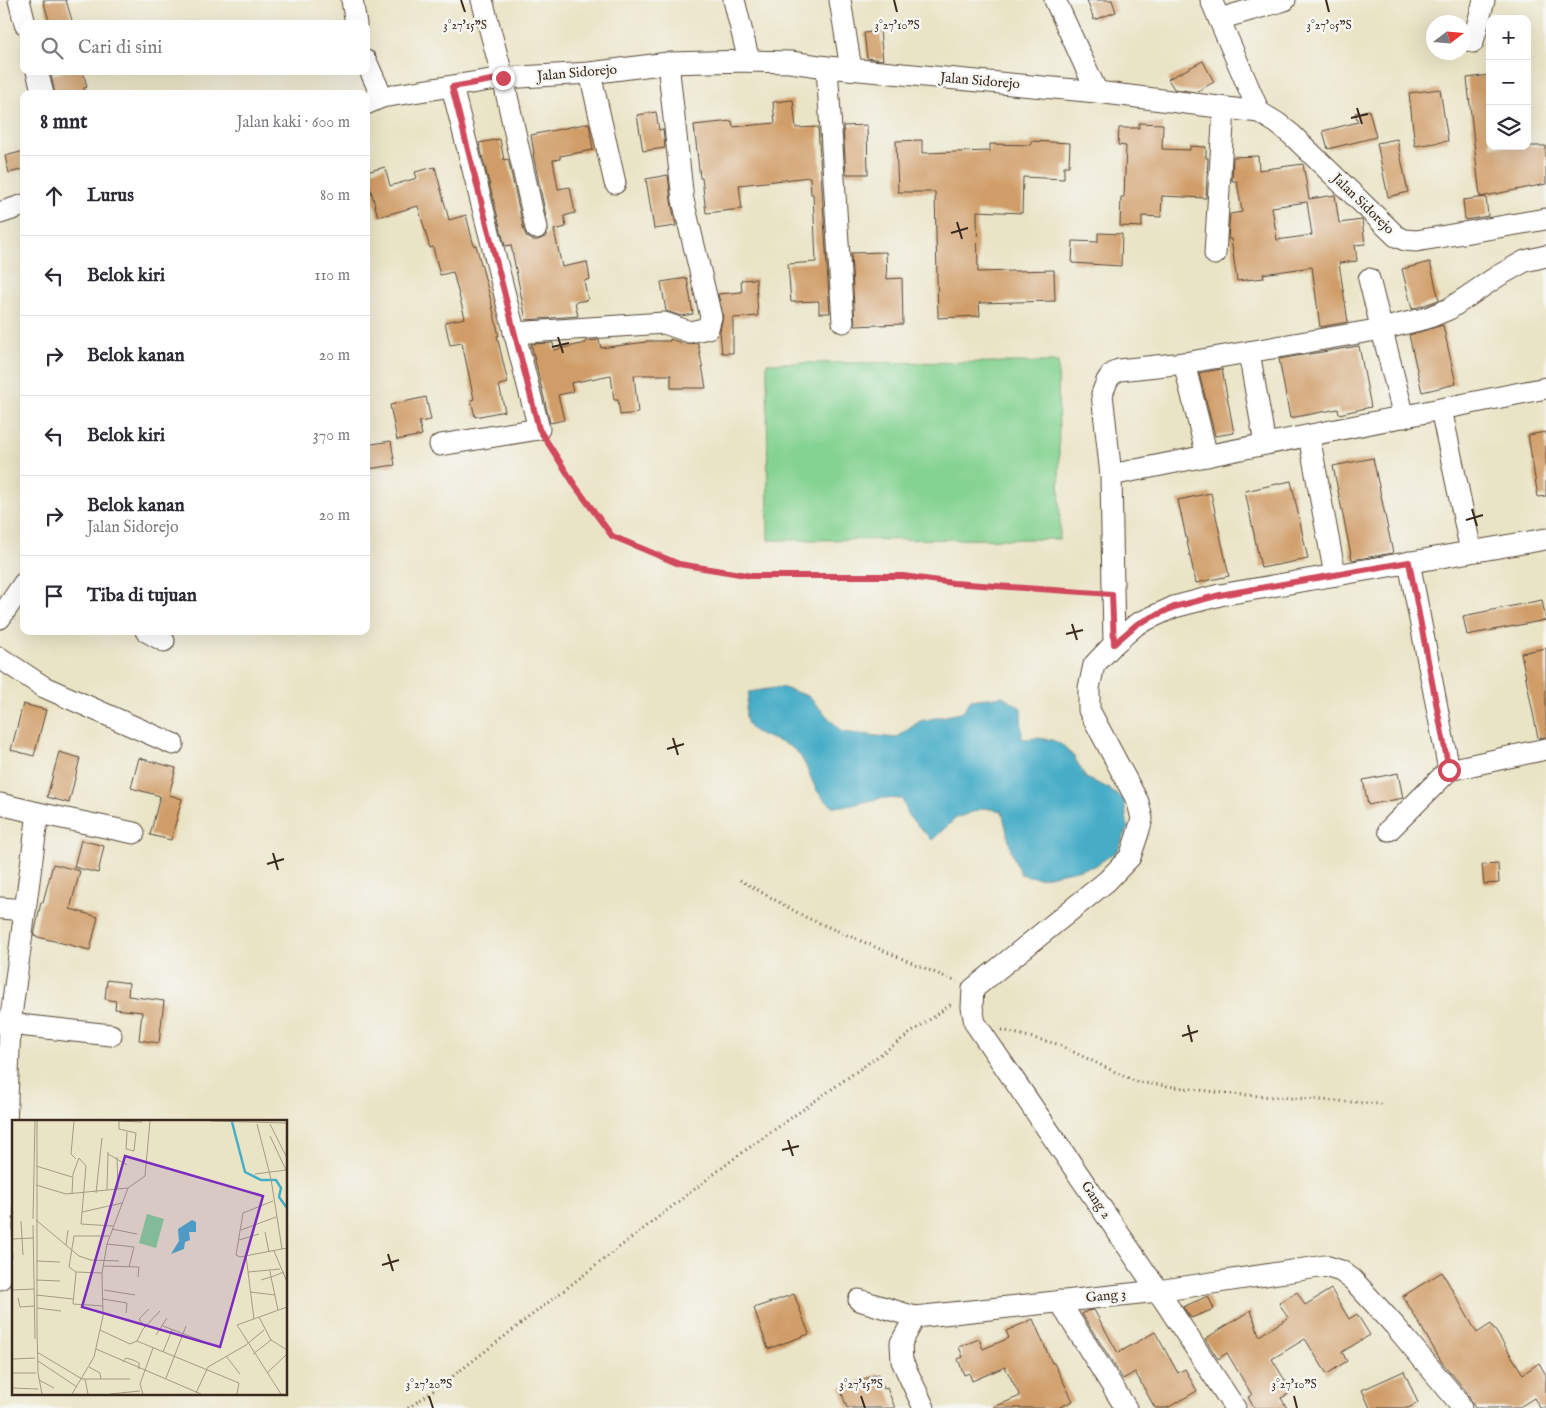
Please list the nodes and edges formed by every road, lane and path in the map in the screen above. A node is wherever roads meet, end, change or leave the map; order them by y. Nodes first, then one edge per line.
1 (19, 0) edge
2 (352, 0) edge
3 (482, 0) edge
4 (734, 0) edge
5 (840, 0) edge
6 (1055, 0) edge
7 (1285, 0) edge
8 (1484, 0) edge
9 (1215, 10) edge
10 (24, 20) edge
11 (355, 20) edge
12 (1473, 42) dead end
13 (749, 60) junction
14 (668, 63) junction
15 (827, 67) junction
16 (851, 69) junction
17 (590, 73) junction
18 (37, 75) edge
19 (369, 75) edge
20 (503, 78) junction
21 (452, 87) junction
22 (42, 90) edge
23 (1097, 92) junction
24 (374, 101) edge
25 (1224, 108) junction
26 (1259, 112) junction
27 (615, 183) dead end
28 (20, 206) edge
29 (0, 212) edge
30 (1546, 218) edge
31 (536, 228) dead end
32 (1215, 254) dead end
33 (1546, 256) edge
34 (1369, 279) dead end
35 (843, 322) dead end
36 (1382, 329) junction
37 (514, 333) junction
38 (1249, 352) junction
39 (1184, 363) junction
40 (1546, 388) edge
41 (1440, 409) junction
42 (1404, 417) junction
43 (539, 429) junction
44 (1309, 436) junction
45 (440, 444) dead end
46 (1265, 444) junction
47 (1207, 456) junction
48 (1111, 475) junction
49 (1546, 539) edge
50 (1471, 551) junction
51 (1409, 562) junction
52 (1335, 575) junction
53 (20, 590) edge
54 (1112, 594) junction
55 (0, 618) edge
56 (1114, 644) junction
57 (0, 658) edge
58 (173, 744) dead end
59 (1546, 749) edge
60 (1449, 770) junction
61 (0, 804) edge
62 (38, 813) junction
63 (1390, 830) dead end
64 (134, 832) dead end
65 (740, 880) dead end
66 (0, 908) edge
67 (25, 910) junction
68 (974, 989) junction
69 (975, 1023) junction
70 (5, 1024) edge
71 (111, 1035) dead end
72 (1381, 1104) dead end
73 (0, 1279) edge
74 (1158, 1291) junction
75 (859, 1300) dead end
76 (1059, 1301) junction
77 (915, 1317) junction
78 (408, 1408) edge
79 (924, 1408) edge
80 (1126, 1408) edge
81 (1235, 1408) edge
82 (1461, 1408) edge

1 - 10 street
2 - 11 street
3 - 20 street
4 - 13 street
5 - 16 street
6 - 23 street
7 - 9 street
8 - 12 street
9 - 26 street
13 - 14 street, Jalan Sidorejo
13 - 15 street, Jalan Sidorejo
14 - 17 street, Jalan Sidorejo
14 - 37 street
15 - 16 street, Jalan Sidorejo
15 - 35 street
16 - 23 street, Jalan Sidorejo
17 - 20 street, Jalan Sidorejo
17 - 27 street
18 - 22 street
19 - 24 street
20 - 21 street, Jalan Sidorejo
20 - 31 street
21 - 24 street, Jalan Sidorejo
21 - 37 street
23 - 25 street, Jalan Sidorejo
25 - 26 street, Jalan Sidorejo
25 - 32 street
26 - 30 street, Jalan Sidorejo
28 - 29 street
33 - 36 street
34 - 36 street
36 - 38 street
36 - 42 street
37 - 43 street
38 - 39 street
38 - 46 street
39 - 47 street
39 - 48 street
40 - 41 street
41 - 42 street
41 - 50 street
42 - 44 street
43 - 45 street
43 - 54 path
44 - 46 street
44 - 52 street
46 - 47 street
47 - 48 street
48 - 54 street
49 - 50 street
50 - 51 street
51 - 52 street
51 - 60 street
52 - 56 street
53 - 55 street
54 - 56 street
56 - 68 street
57 - 58 street
59 - 60 street
60 - 63 street
61 - 62 street
62 - 64 street
62 - 67 street
65 - 68 path
66 - 67 street
67 - 70 street
68 - 69 street, Gang 2
68 - 78 path
69 - 72 path
69 - 74 street, Gang 2
70 - 71 street
70 - 73 street
74 - 76 street, Gang 3
74 - 81 street, Gang 2
74 - 82 street, Gang 3
75 - 77 street
76 - 77 street, Gang 3
76 - 80 street
77 - 79 street

